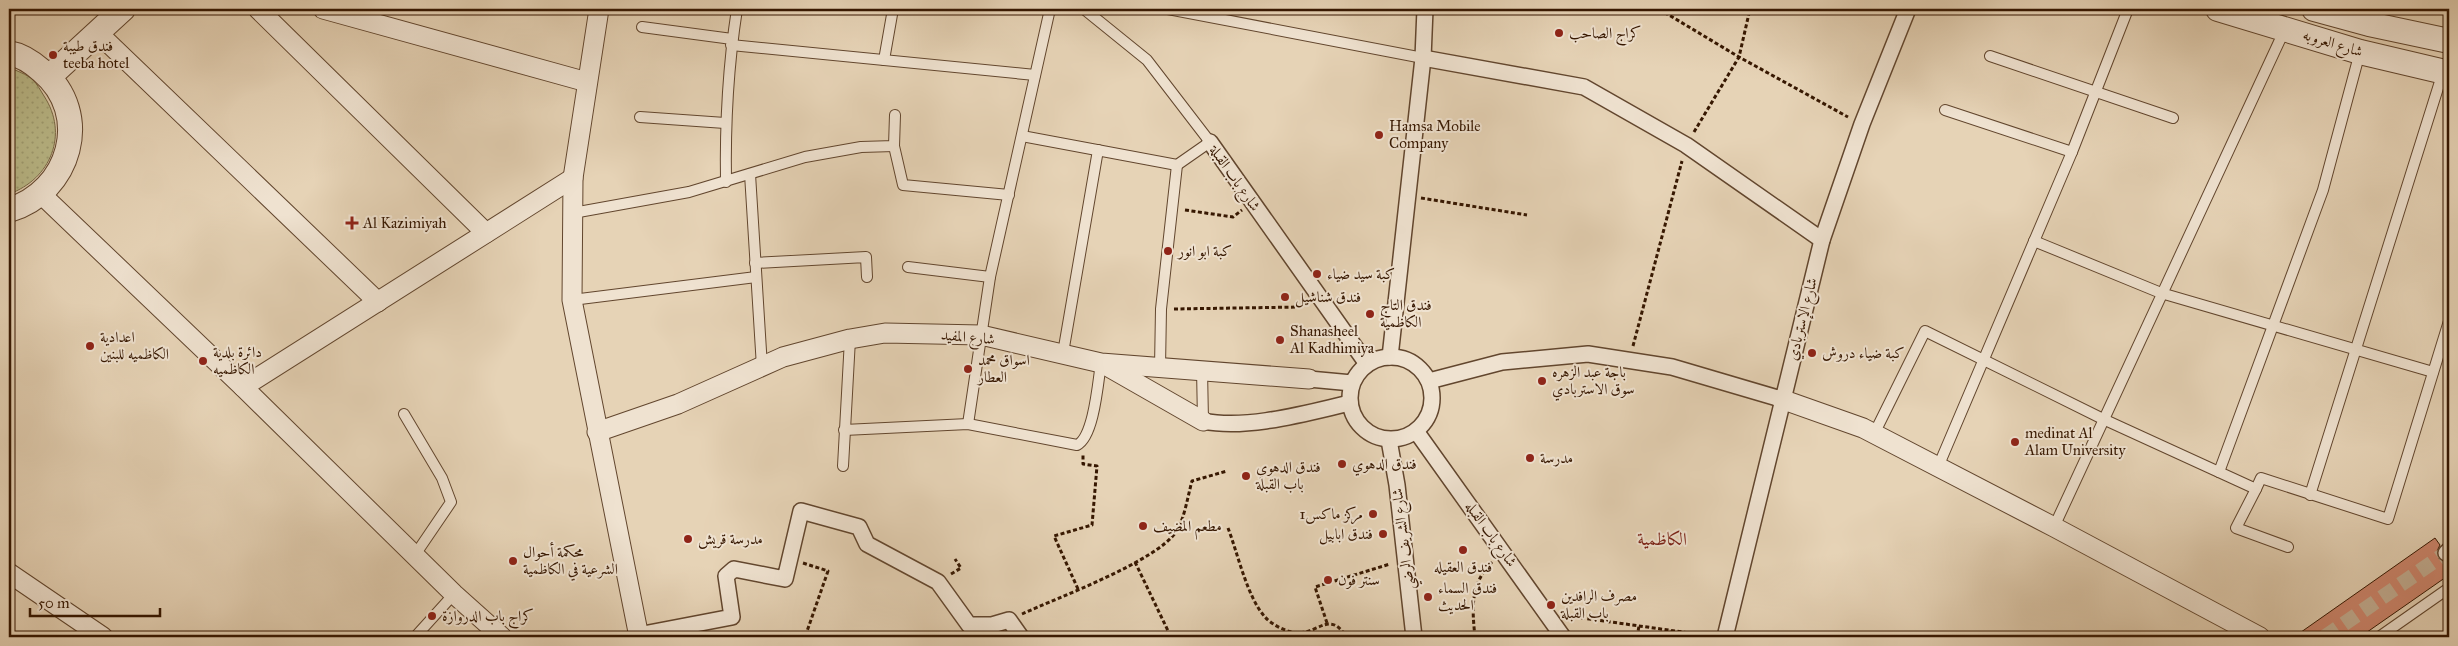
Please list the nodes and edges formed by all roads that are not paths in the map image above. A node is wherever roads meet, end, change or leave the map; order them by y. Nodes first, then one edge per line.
1 (123, 9) edge
2 (258, 9) edge
3 (323, 9) edge
4 (599, 9) edge
5 (737, 9) edge
6 (893, 9) edge
7 (1050, 9) edge
8 (1084, 9) edge
9 (1168, 9) edge
10 (1425, 9) edge
11 (1908, 9) edge
12 (2128, 9) edge
13 (2218, 9) edge
14 (2314, 9) edge
15 (2372, 17) edge
16 (642, 27) dead end
17 (2286, 28) junction
18 (98, 33) junction
19 (2449, 41) edge
20 (732, 42) junction
21 (2360, 52) junction
22 (9, 53) edge
23 (1990, 56) dead end
24 (1422, 58) junction
25 (884, 60) junction
26 (2446, 72) edge
27 (1035, 75) junction
28 (49, 77) junction
29 (587, 82) junction
30 (2096, 92) junction
31 (1945, 110) dead end
32 (895, 115) dead end
33 (640, 117) dead end
34 (2173, 118) dead end
35 (725, 123) junction
36 (1022, 136) junction
37 (1210, 142) junction
38 (894, 146) junction
39 (1098, 150) junction
40 (2072, 152) junction
41 (1177, 164) junction
42 (750, 174) junction
43 (573, 178) junction
44 (726, 182) junction
45 (41, 194) junction
46 (1009, 195) junction
47 (9, 210) edge
48 (573, 213) junction
49 (486, 233) junction
50 (1822, 240) junction
51 (2034, 241) junction
52 (756, 263) junction
53 (908, 267) dead end
54 (756, 277) junction
55 (867, 277) dead end
56 (990, 278) junction
57 (2161, 293) junction
58 (572, 300) junction
59 (378, 302) junction
60 (2449, 321) edge
61 (2273, 325) junction
62 (981, 335) junction
63 (850, 339) junction
64 (2356, 350) junction
65 (1063, 353) junction
66 (1390, 357) junction
67 (1984, 360) junction
68 (1101, 363) junction
69 (1367, 364) junction
70 (762, 367) junction
71 (1160, 367) junction
72 (1202, 369) junction
73 (2433, 372) junction
74 (1310, 379) joint
75 (1429, 381) junction
76 (1352, 383) junction
77 (243, 387) junction
78 (1781, 399) junction
79 (1350, 403) junction
80 (404, 414) dead end
81 (2102, 419) junction
82 (1203, 422) junction
83 (968, 424) junction
84 (844, 430) junction
85 (1416, 431) junction
86 (597, 432) junction
87 (1874, 434) junction
88 (1389, 440) junction
89 (843, 466) dead end
90 (1938, 467) junction
91 (2219, 472) junction
92 (2256, 489) junction
93 (2310, 495) junction
94 (2054, 527) junction
95 (2288, 547) dead end
96 (415, 555) junction
97 (9, 574) edge
98 (2449, 588) edge
99 (454, 594) junction
100 (639, 636) edge
101 (103, 637) edge
102 (415, 637) edge
103 (502, 637) edge
104 (1021, 637) edge
105 (1414, 637) edge
106 (1563, 637) edge
107 (1720, 637) edge
108 (2260, 637) edge
109 (2379, 637) edge

1 - 18 street
2 - 49 street
3 - 29 street
4 - 29 street
5 - 20 lane
6 - 25 lane
7 - 27 lane
8 - 37 lane, شارع باب القبلة
9 - 24 lane
10 - 24 street
11 - 50 street, شارع الإستربادي
12 - 30 lane
13 - 17 street, شارع العروبه
14 - 15 street, شارع العروبه
15 - 19 street, شارع العروبه
16 - 20 lane
17 - 21 street, شارع العروبه
17 - 57 lane
18 - 28 street
18 - 59 street
20 - 25 lane
20 - 35 lane
21 - 26 street, شارع العروبه
21 - 61 lane
22 - 28 street
23 - 30 lane
24 - 50 street
24 - 66 street
25 - 27 lane
26 - 64 lane
27 - 36 lane
28 - 45 street
29 - 43 street
30 - 34 lane
30 - 40 lane
31 - 40 lane
32 - 38 lane
33 - 35 lane
35 - 44 lane
36 - 39 lane
36 - 46 lane
37 - 41 lane
37 - 69 street, شارع باب القبلة
38 - 42 lane
38 - 46 lane
39 - 41 lane
39 - 65 lane
40 - 51 lane
41 - 71 lane
42 - 44 lane
42 - 52 lane
43 - 48 street
43 - 49 street
44 - 48 lane
45 - 47 street
45 - 77 street
46 - 56 lane
48 - 58 street
49 - 59 street
50 - 78 street, شارع الإستربادي
51 - 57 lane
51 - 67 lane
52 - 54 lane
52 - 55 lane
53 - 56 lane
54 - 58 lane
54 - 70 lane
56 - 62 lane
57 - 61 lane
57 - 81 lane
58 - 86 street
59 - 77 street
60 - 73 lane
61 - 64 lane
61 - 91 lane
62 - 63 street, شارع المفيد
62 - 65 street, شارع المفيد
62 - 83 lane
63 - 70 street, شارع المفيد
63 - 84 lane
64 - 73 lane
64 - 93 lane
65 - 68 street, شارع المفيد
66 - 69 street
66 - 75 street
67 - 81 lane
67 - 87 lane
67 - 90 lane
68 - 71 street, شارع المفيد
68 - 82 street
68 - 83 lane
69 - 76 street
70 - 86 street, شارع المفيد
71 - 72 street, شارع المفيد
72 - 74 street, شارع المفيد
72 - 82 lane
73 - 93 lane
74 - 76 street, شارع المفيد
75 - 78 street
75 - 85 street
76 - 79 street
77 - 96 street
78 - 87 street
78 - 107 street, شارع الإستربادي
79 - 82 street
79 - 88 street
80 - 96 lane
81 - 91 lane
81 - 94 lane
83 - 84 lane
84 - 89 lane
85 - 88 street
85 - 106 street, شارع باب القبله
86 - 100 street
87 - 90 street
88 - 105 street, شارع الشريف الرضي
90 - 94 street
91 - 92 lane
92 - 93 lane
92 - 95 lane
94 - 108 street
96 - 99 street
97 - 101 street
98 - 109 lane
99 - 102 lane
99 - 103 street
100 - 104 street

